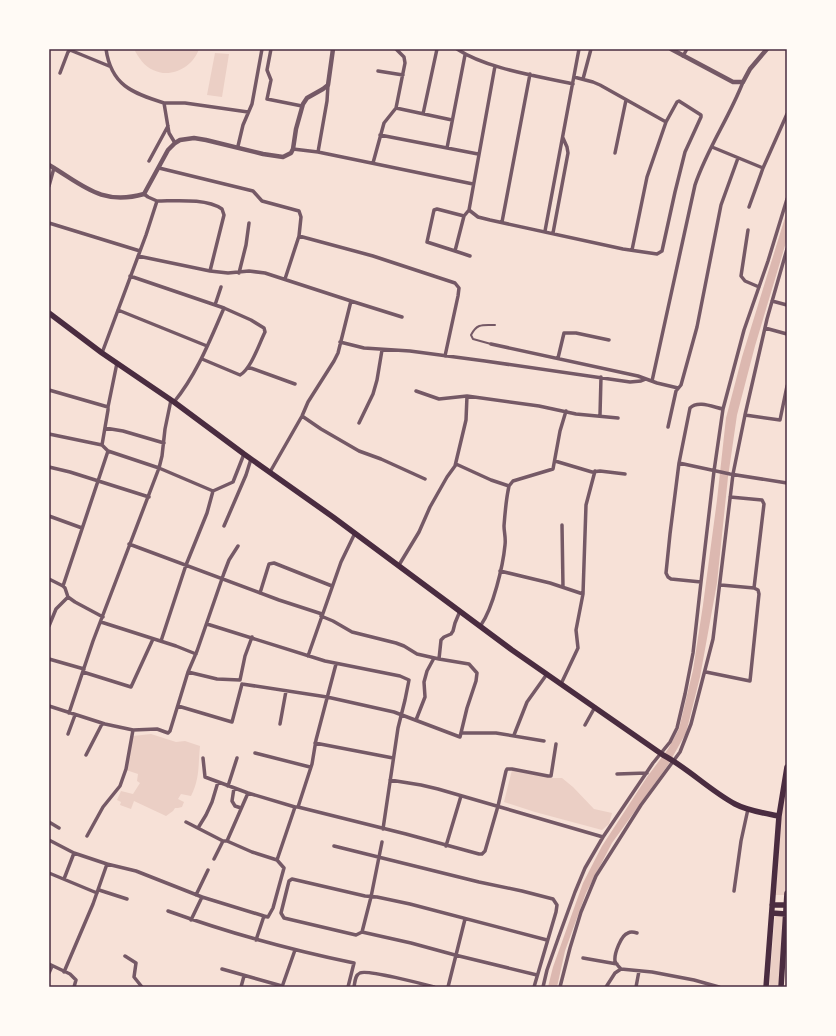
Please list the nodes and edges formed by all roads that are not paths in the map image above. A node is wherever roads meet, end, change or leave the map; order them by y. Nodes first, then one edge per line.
1 (106, 49) edge
2 (262, 49) edge
3 (271, 49) edge
4 (333, 49) edge
5 (396, 49) edge
6 (437, 49) edge
7 (457, 49) edge
8 (580, 49) edge
9 (591, 49) edge
10 (671, 49) edge
11 (687, 49) edge
12 (768, 49) edge
13 (465, 55) junction
14 (683, 56) junction
15 (109, 66) junction
16 (495, 66) junction
17 (378, 72) dead end
18 (60, 73) dead end
19 (530, 74) junction
20 (403, 75) junction
21 (574, 77) junction
22 (583, 79) junction
23 (743, 82) junction
24 (328, 84) junction
25 (573, 84) junction
26 (626, 100) junction
27 (164, 103) junction
28 (302, 106) junction
29 (396, 108) junction
30 (248, 112) junction
31 (423, 114) junction
32 (787, 114) edge
33 (452, 120) junction
34 (666, 122) junction
35 (168, 126) junction
36 (380, 135) junction
37 (563, 138) junction
38 (175, 143) junction
39 (238, 146) junction
40 (712, 147) junction
41 (447, 148) junction
42 (293, 149) junction
43 (318, 152) junction
44 (615, 153) dead end
45 (478, 154) junction
46 (738, 158) junction
47 (149, 161) dead end
48 (372, 163) junction
49 (49, 165) edge
50 (54, 168) junction
51 (159, 168) junction
52 (762, 168) junction
53 (473, 184) junction
54 (49, 186) edge
55 (144, 194) junction
56 (787, 199) edge
57 (156, 200) junction
58 (749, 207) dead end
59 (469, 210) junction
60 (464, 216) junction
61 (502, 222) junction
62 (249, 223) dead end
63 (49, 224) edge
64 (748, 230) dead end
65 (545, 231) junction
66 (553, 233) junction
67 (299, 236) junction
68 (787, 248) edge
69 (632, 250) junction
70 (140, 251) junction
71 (455, 251) junction
72 (138, 256) junction
73 (470, 256) dead end
74 (210, 271) junction
75 (239, 273) junction
76 (130, 276) junction
77 (285, 279) junction
78 (221, 287) dead end
79 (759, 287) junction
80 (351, 301) junction
81 (772, 301) junction
82 (215, 305) junction
83 (787, 305) edge
84 (224, 308) junction
85 (118, 310) junction
86 (49, 313) edge
87 (402, 317) dead end
88 (495, 325) dead end
89 (765, 328) junction
90 (787, 334) edge
91 (609, 340) dead end
92 (340, 342) junction
93 (491, 344) joint
94 (207, 346) junction
95 (382, 350) junction
96 (102, 352) junction
97 (445, 356) junction
98 (558, 358) junction
99 (202, 359) junction
100 (117, 363) junction
101 (248, 367) junction
102 (601, 377) junction
103 (646, 379) junction
104 (652, 381) junction
105 (295, 384) dead end
106 (787, 386) edge
107 (678, 388) junction
108 (49, 390) edge
109 (416, 391) dead end
110 (467, 396) junction
111 (172, 401) junction
112 (108, 407) junction
113 (723, 409) junction
114 (566, 411) junction
115 (745, 415) junction
116 (302, 416) junction
117 (600, 416) junction
118 (618, 418) dead end
119 (359, 423) dead end
120 (668, 427) dead end
121 (105, 428) junction
122 (49, 434) edge
123 (164, 443) junction
124 (102, 445) junction
125 (108, 451) junction
126 (244, 454) junction
127 (251, 459) junction
128 (555, 461) junction
129 (679, 463) junction
130 (456, 464) junction
131 (49, 467) edge
132 (159, 468) junction
133 (595, 471) junction
134 (716, 471) junction
135 (270, 472) junction
136 (625, 474) dead end
137 (732, 474) junction
138 (425, 479) dead end
139 (97, 480) junction
140 (787, 483) edge
141 (509, 486) junction
142 (213, 493) junction
143 (149, 497) junction
144 (730, 497) junction
145 (49, 516) edge
146 (562, 525) dead end
147 (224, 526) dead end
148 (82, 528) junction
149 (355, 533) junction
150 (129, 544) junction
151 (238, 546) dead end
152 (186, 565) junction
153 (399, 565) junction
154 (500, 571) junction
155 (49, 579) edge
156 (223, 579) junction
157 (701, 582) junction
158 (721, 584) junction
159 (63, 586) junction
160 (332, 586) junction
161 (563, 587) junction
162 (754, 588) junction
163 (260, 593) junction
164 (583, 594) junction
165 (68, 597) junction
166 (460, 611) junction
167 (322, 615) junction
168 (103, 617) junction
169 (101, 622) junction
170 (207, 624) junction
171 (481, 625) junction
172 (49, 626) edge
173 (252, 637) junction
174 (153, 638) junction
175 (161, 641) junction
176 (196, 654) junction
177 (308, 656) junction
178 (434, 658) junction
179 (49, 659) edge
180 (439, 659) junction
181 (336, 664) junction
182 (84, 671) junction
183 (188, 672) junction
184 (706, 672) junction
185 (547, 674) junction
186 (241, 682) junction
187 (561, 684) junction
188 (286, 691) junction
189 (328, 697) junction
190 (49, 706) edge
191 (178, 706) junction
192 (595, 707) junction
193 (69, 713) junction
194 (401, 714) junction
195 (75, 715) junction
196 (416, 720) junction
197 (102, 724) junction
198 (280, 724) dead end
199 (585, 725) dead end
200 (133, 730) junction
201 (461, 733) junction
202 (68, 734) dead end
203 (514, 735) junction
204 (544, 741) dead end
205 (316, 743) junction
206 (556, 744) dead end
207 (255, 753) dead end
208 (662, 754) junction
209 (86, 755) dead end
210 (203, 758) dead end
211 (237, 758) dead end
212 (393, 758) junction
213 (674, 760) junction
214 (310, 767) junction
215 (787, 767) edge
216 (647, 773) junction
217 (617, 774) dead end
218 (390, 780) junction
219 (218, 782) junction
220 (228, 786) junction
221 (234, 788) junction
222 (248, 793) junction
223 (461, 796) junction
224 (498, 806) junction
225 (296, 807) junction
226 (241, 808) junction
227 (748, 809) junction
228 (779, 816) junction
229 (49, 822) edge
230 (186, 822) dead end
231 (59, 828) dead end
232 (198, 828) junction
233 (383, 829) junction
234 (88, 836) dead end
235 (603, 837) junction
236 (49, 840) edge
237 (225, 841) junction
238 (382, 842) dead end
239 (334, 846) dead end
240 (446, 846) junction
241 (74, 853) junction
242 (378, 857) junction
243 (214, 859) dead end
244 (276, 860) junction
245 (107, 864) junction
246 (208, 870) dead end
247 (49, 873) edge
248 (64, 879) junction
249 (98, 891) junction
250 (734, 891) dead end
251 (787, 892) edge
252 (196, 895) junction
253 (202, 897) junction
254 (371, 897) junction
255 (128, 899) dead end
256 (772, 905) junction
257 (786, 905) edge
258 (168, 911) dead end
259 (772, 913) junction
260 (786, 914) junction
261 (264, 916) junction
262 (465, 918) junction
263 (191, 920) junction
264 (362, 932) junction
265 (637, 933) dead end
266 (786, 936) edge
267 (256, 940) junction
268 (547, 940) junction
269 (295, 950) junction
270 (455, 955) junction
271 (125, 956) dead end
272 (583, 958) dead end
273 (617, 964) junction
274 (51, 965) edge
275 (222, 969) dead end
276 (621, 969) junction
277 (639, 971) junction
278 (64, 972) junction
279 (49, 973) edge
280 (536, 975) junction
281 (244, 976) junction
282 (282, 986) edge
283 (74, 987) edge
284 (142, 987) edge
285 (241, 987) edge
286 (348, 987) edge
287 (354, 987) edge
288 (434, 987) edge
289 (448, 987) edge
290 (534, 987) edge
291 (543, 987) edge
292 (560, 987) edge
293 (606, 987) edge
294 (636, 987) edge
295 (719, 987) edge
296 (766, 987) edge
297 (781, 987) edge

1 - 15 street
2 - 30 street
3 - 28 street
4 - 24 street
5 - 20 street
6 - 31 street
7 - 13 street
8 - 21 street
9 - 22 street
10 - 14 street
11 - 14 street
12 - 23 street
13 - 16 street
13 - 33 street
14 - 23 street
15 - 18 street
15 - 27 street
16 - 19 street
16 - 45 street
17 - 20 street
19 - 25 street
19 - 61 street
20 - 29 street
21 - 22 street
21 - 25 street
22 - 26 street
23 - 40 street
24 - 28 street
24 - 43 street
25 - 37 street
26 - 34 street
26 - 44 street
27 - 30 street
27 - 35 street
28 - 42 street
29 - 31 street
29 - 36 street
30 - 39 street
31 - 33 street
32 - 52 street
33 - 41 street
34 - 69 street
34 - 69 street
35 - 38 street
35 - 47 street
36 - 41 street
36 - 48 street
37 - 65 street
37 - 66 street
38 - 39 street
38 - 51 street
39 - 42 street
40 - 46 street
40 - 104 street
41 - 45 street
42 - 43 street
43 - 48 street
45 - 53 street
46 - 52 street
46 - 107 street
48 - 53 street
49 - 50 street
50 - 54 street
50 - 55 street
51 - 55 street
51 - 67 street
52 - 58 street
53 - 59 street
55 - 57 street
56 - 79 street
57 - 70 street
57 - 74 street
59 - 60 street
59 - 61 street
60 - 71 street
60 - 71 street
61 - 65 street
62 - 75 street
63 - 70 street
64 - 79 street
65 - 66 street
66 - 69 street
67 - 77 street
67 - 97 street
68 - 81 street
70 - 72 street
71 - 73 street
72 - 74 street
72 - 76 street
74 - 75 street
75 - 77 street
76 - 82 street
76 - 85 street
77 - 80 street
78 - 82 street
79 - 113 street
80 - 87 street
80 - 92 street
81 - 83 street
81 - 89 street
82 - 84 street
84 - 94 street
84 - 101 street
85 - 94 street
85 - 96 street
86 - 96 main road
88 - 93 lane
89 - 90 street
89 - 115 street
91 - 98 street
92 - 95 street
92 - 116 street
93 - 98 street
94 - 99 street
95 - 97 street
95 - 119 street
96 - 100 main road
97 - 102 street
98 - 103 street
99 - 101 street
99 - 111 street
100 - 111 main road
100 - 112 street
101 - 105 street
102 - 103 street
102 - 117 street
103 - 104 street
104 - 107 street
106 - 115 street
107 - 120 street
108 - 112 street
109 - 110 street
110 - 114 street
110 - 130 street
111 - 123 street
111 - 126 main road
112 - 121 street
113 - 129 street
113 - 134 street
114 - 117 street
114 - 128 street
115 - 137 street
116 - 135 street
116 - 138 street
117 - 118 street
121 - 123 street
121 - 124 street
122 - 124 street
123 - 132 street
124 - 125 street
125 - 132 street
125 - 139 street
126 - 127 main road
126 - 142 street
127 - 135 main road
127 - 147 street
128 - 133 street
128 - 141 street
129 - 134 street
129 - 157 street
130 - 141 street
130 - 153 street
131 - 139 street
132 - 142 street
132 - 143 street
133 - 136 street
133 - 164 street
134 - 137 street
134 - 157 street
135 - 149 main road
137 - 140 street
137 - 144 street
139 - 143 street
139 - 148 street
141 - 154 street
142 - 152 street
143 - 150 street
144 - 158 street
144 - 162 street
145 - 148 street
146 - 161 street
148 - 159 street
149 - 153 main road
149 - 160 street
150 - 152 street
150 - 168 street
151 - 156 street
152 - 156 street
152 - 175 street
153 - 166 main road
154 - 161 street
154 - 171 street
155 - 159 street
156 - 163 street
156 - 170 street
157 - 208 street
158 - 162 street
158 - 184 street
159 - 165 street
160 - 163 street
160 - 167 street
161 - 164 street
162 - 184 street
163 - 167 street
164 - 187 street
165 - 168 street
165 - 172 street
166 - 171 main road
166 - 180 street
167 - 177 street
167 - 178 street
168 - 169 street
169 - 174 street
169 - 182 street
170 - 173 street
170 - 176 street
171 - 185 main road
173 - 177 street
173 - 186 street
174 - 175 street
174 - 182 street
175 - 176 street
176 - 183 street
177 - 181 street
178 - 180 street
178 - 196 street
179 - 182 street
180 - 201 street
181 - 189 street
181 - 194 street
182 - 193 street
183 - 186 street
183 - 191 street
184 - 213 street
185 - 187 main road
185 - 203 street
186 - 188 street
186 - 191 street
187 - 192 main road
188 - 189 street
188 - 198 street
189 - 194 street
189 - 205 street
190 - 193 street
191 - 200 street
192 - 199 street
192 - 208 main road
193 - 195 street
194 - 196 street
194 - 212 street
195 - 197 street
195 - 202 street
196 - 201 street
197 - 200 street
197 - 209 street
200 - 234 street
201 - 203 street
203 - 204 street
205 - 212 street
205 - 214 street
206 - 224 street
207 - 214 street
208 - 213 main road
208 - 216 street
210 - 219 street
211 - 220 street
212 - 218 street
213 - 227 main road
213 - 292 street
214 - 225 street
215 - 228 main road
216 - 217 street
216 - 235 street
218 - 223 street
218 - 233 street
219 - 220 street
219 - 232 street
220 - 221 street
221 - 222 street
221 - 226 street
222 - 225 street
222 - 226 street
223 - 224 street
223 - 240 street
224 - 235 street
224 - 240 street
225 - 233 street
225 - 244 street
226 - 237 street
227 - 228 main road
227 - 250 street
228 - 256 main road
229 - 231 street
230 - 232 street
232 - 237 street
233 - 240 street
235 - 291 street
236 - 241 street
237 - 243 street
237 - 244 street
238 - 242 street
239 - 242 street
241 - 245 street
241 - 248 street
242 - 254 street
242 - 268 street
244 - 261 street
245 - 249 street
245 - 252 street
246 - 252 street
247 - 248 street
248 - 249 street
249 - 255 street
249 - 278 street
251 - 257 main road
252 - 253 street
253 - 261 street
253 - 263 street
254 - 262 street
254 - 264 street
254 - 264 street
256 - 257 main road
256 - 259 main road
257 - 260 main road
258 - 263 street
259 - 260 main road
259 - 296 main road
260 - 266 main road
261 - 267 street
262 - 268 street
262 - 270 street
263 - 267 street
264 - 270 street
265 - 273 street
266 - 297 main road
267 - 269 street
268 - 280 street
269 - 282 street
269 - 286 street
270 - 280 street
270 - 289 street
271 - 284 street
272 - 273 street
273 - 276 street
274 - 278 street
274 - 279 street
275 - 281 street
276 - 277 street
276 - 293 street
277 - 294 street
277 - 295 street
278 - 283 street
280 - 290 street
281 - 282 street
281 - 285 street
287 - 288 street

